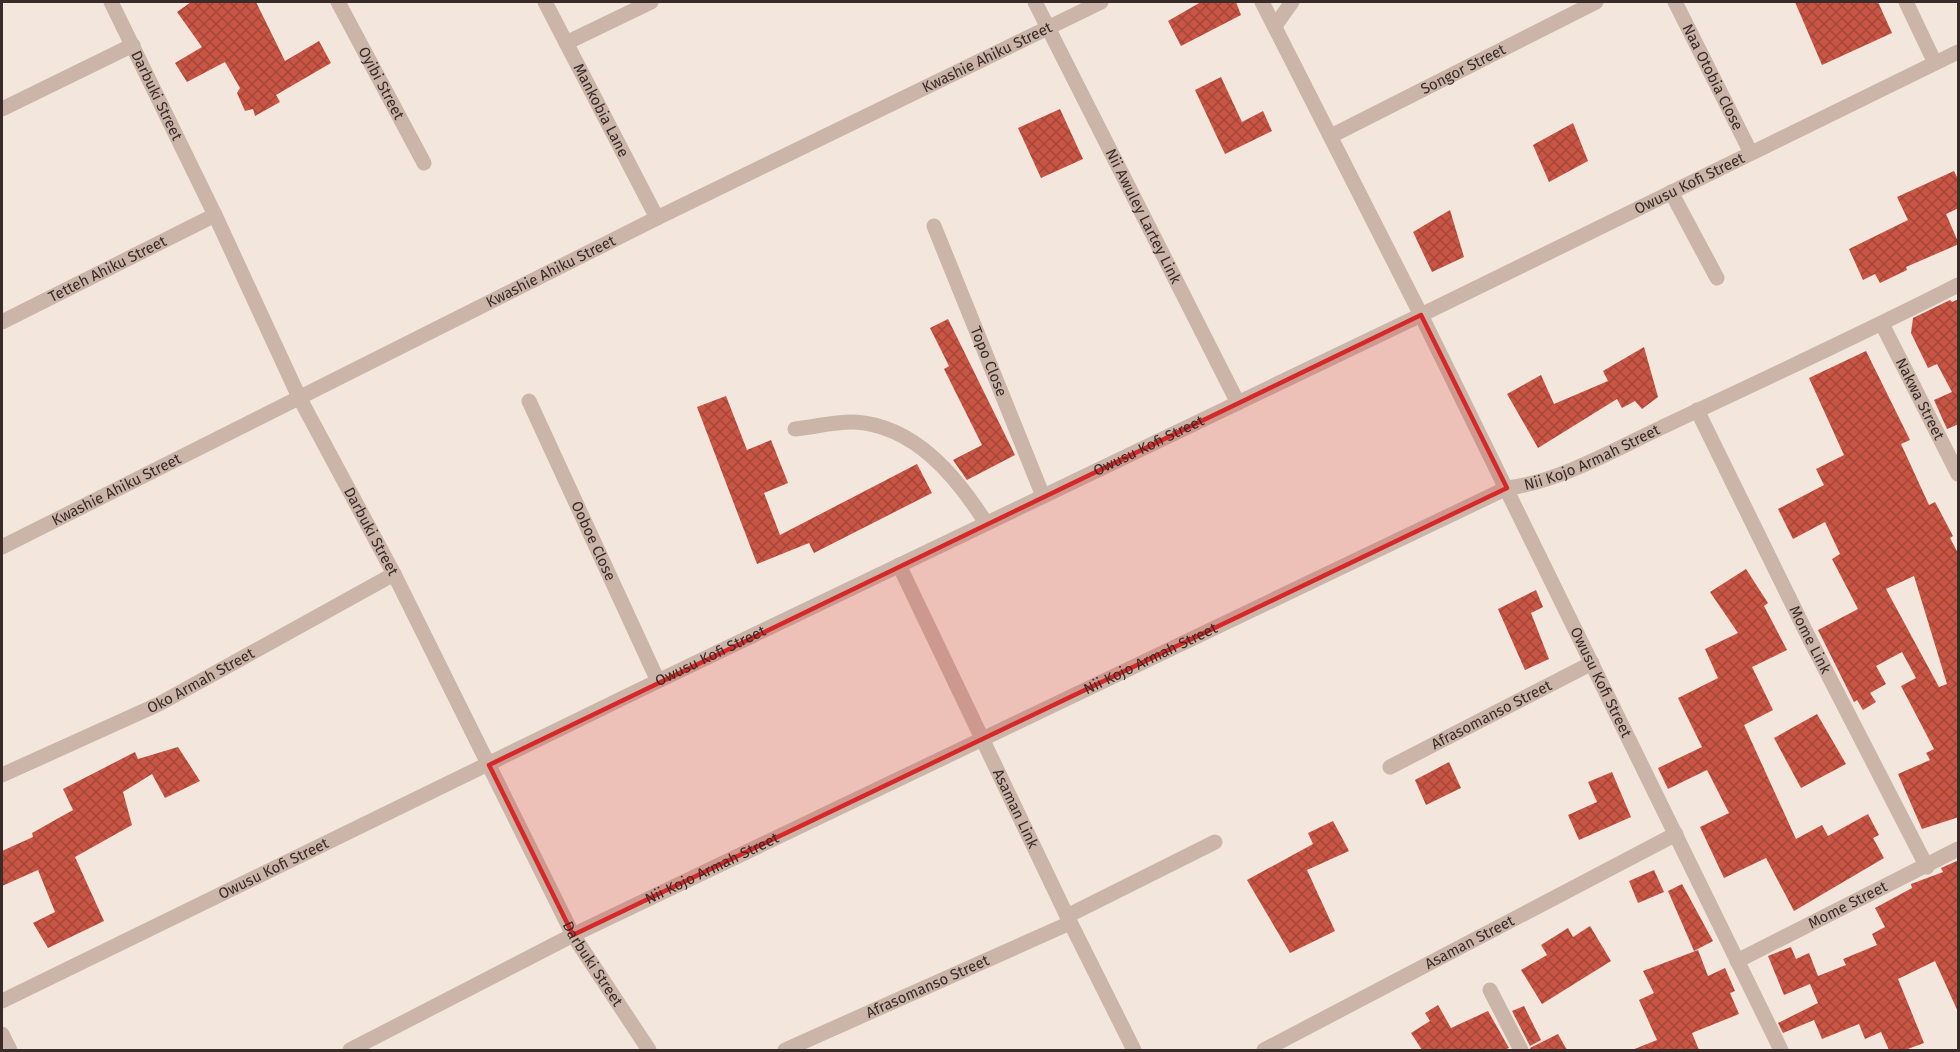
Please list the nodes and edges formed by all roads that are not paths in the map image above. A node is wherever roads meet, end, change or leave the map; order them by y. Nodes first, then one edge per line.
1 (111, 2) edge
2 (338, 2) edge
3 (545, 2) edge
4 (651, 2) edge
5 (1035, 2) edge
6 (1101, 2) edge
7 (1263, 2) edge
8 (1292, 2) edge
9 (1596, 2) edge
10 (1675, 2) edge
11 (1906, 2) edge
12 (1275, 26) junction
13 (1048, 29) junction
14 (566, 42) junction
15 (133, 45) junction
16 (1959, 52) edge
17 (1935, 63) junction
18 (2, 109) edge
19 (1331, 136) junction
20 (1751, 153) junction
21 (424, 163) dead end
22 (1671, 192) junction
23 (216, 215) junction
24 (657, 218) junction
25 (934, 226) dead end
26 (1716, 278) dead end
27 (1959, 285) edge
28 (1421, 315) junction
29 (2, 322) edge
30 (1882, 324) junction
31 (299, 397) junction
32 (529, 401) dead end
33 (1238, 403) junction
34 (1697, 410) junction
35 (795, 429) dead end
36 (1959, 474) edge
37 (1507, 488) junction
38 (1043, 496) junction
39 (986, 523) junction
40 (2, 547) edge
41 (899, 565) junction
42 (394, 574) junction
43 (1592, 663) junction
44 (658, 681) junction
45 (982, 741) junction
46 (489, 765) junction
47 (1390, 767) dead end
48 (2, 775) edge
49 (1676, 834) junction
50 (1215, 842) dead end
51 (1959, 849) edge
52 (1927, 867) junction
53 (1069, 920) junction
54 (573, 935) junction
55 (1737, 960) junction
56 (1490, 990) dead end
57 (2, 1001) edge
58 (2, 1034) edge
59 (10, 1050) edge
60 (350, 1050) edge
61 (649, 1050) edge
62 (785, 1050) edge
63 (1134, 1050) edge
64 (1268, 1050) edge
65 (1521, 1050) edge
66 (1780, 1050) edge

1 - 15 street, Darbuki Street
2 - 21 street, Oyibi Street
3 - 14 street, Mankobia Lane
4 - 14 street
5 - 13 street, Nii Awuley Lartey Link
6 - 13 street, Kwashie Ahiku Street
7 - 12 street, Owusu Kofi Street
8 - 12 street
9 - 19 street, Songor Street
10 - 20 street, Naa Otobia Close
11 - 17 street
12 - 19 street, Owusu Kofi Street
13 - 24 street, Kwashie Ahiku Street
13 - 33 street, Nii Awuley Lartey Link
14 - 24 street, Mankobia Lane
15 - 18 street
15 - 23 street, Darbuki Street
16 - 17 street, Owusu Kofi Street
17 - 20 street, Owusu Kofi Street
19 - 28 street, Owusu Kofi Street
20 - 22 street, Owusu Kofi Street
22 - 26 street
22 - 28 street, Owusu Kofi Street
23 - 29 street, Tetteh Ahiku Street
23 - 31 street, Darbuki Street
24 - 31 street, Kwashie Ahiku Street
25 - 38 street, Topo Close
27 - 30 street, Nii Kojo Armah Street
28 - 33 street, Owusu Kofi Street
28 - 37 street, Owusu Kofi Street
30 - 34 street, Nii Kojo Armah Street
30 - 36 street, Nakwa Street
31 - 40 street, Kwashie Ahiku Street
31 - 42 street, Darbuki Street
32 - 44 street, Ooboe Close
33 - 38 street, Owusu Kofi Street
34 - 37 street, Nii Kojo Armah Street
34 - 52 street, Mome Link
35 - 39 street
37 - 43 street, Owusu Kofi Street
37 - 45 street, Nii Kojo Armah Street
38 - 39 street, Owusu Kofi Street
39 - 41 street, Owusu Kofi Street
41 - 44 street, Owusu Kofi Street
41 - 45 street, Asaman Link
42 - 46 street, Darbuki Street
42 - 48 street, Oko Armah Street
43 - 47 street, Afrasomanso Street
43 - 49 street, Owusu Kofi Street
44 - 46 street, Owusu Kofi Street
45 - 53 street, Asaman Link
45 - 54 street, Nii Kojo Armah Street
46 - 54 street, Darbuki Street
46 - 57 street, Owusu Kofi Street
49 - 55 street, Owusu Kofi Street
49 - 64 street, Asaman Street
50 - 53 street, Afrasomanso Street
51 - 52 street, Mome Street
52 - 55 street, Mome Street
53 - 62 street, Afrasomanso Street
53 - 63 street, Asaman Link
54 - 60 street, Nii Kojo Armah Street
54 - 61 street, Darbuki Street
55 - 66 street, Owusu Kofi Street
56 - 65 street
58 - 59 street

